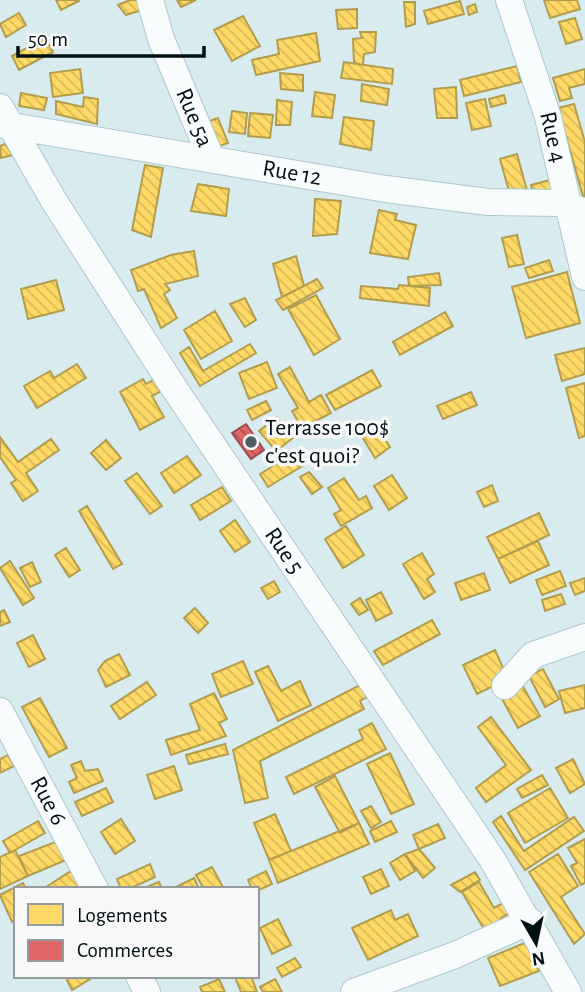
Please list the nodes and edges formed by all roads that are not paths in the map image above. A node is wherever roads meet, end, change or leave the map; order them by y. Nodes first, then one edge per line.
1 (150, 0) edge
2 (509, 0) edge
3 (4, 119) edge
4 (211, 158) junction
5 (576, 208) edge
6 (585, 277) edge
7 (585, 637) edge
8 (505, 686) dead end
9 (0, 711) edge
10 (94, 887) edge
11 (530, 921) junction
12 (354, 992) edge
13 (568, 992) edge

1 - 4 street, Rue 5a
2 - 5 street, Rue 4
3 - 4 street, Rue 12
3 - 11 street, Rue 5
4 - 5 street, Rue 12
5 - 6 street, Rue 4
7 - 8 street
9 - 10 street, Rue 6
11 - 12 street
11 - 13 street, Rue 5

